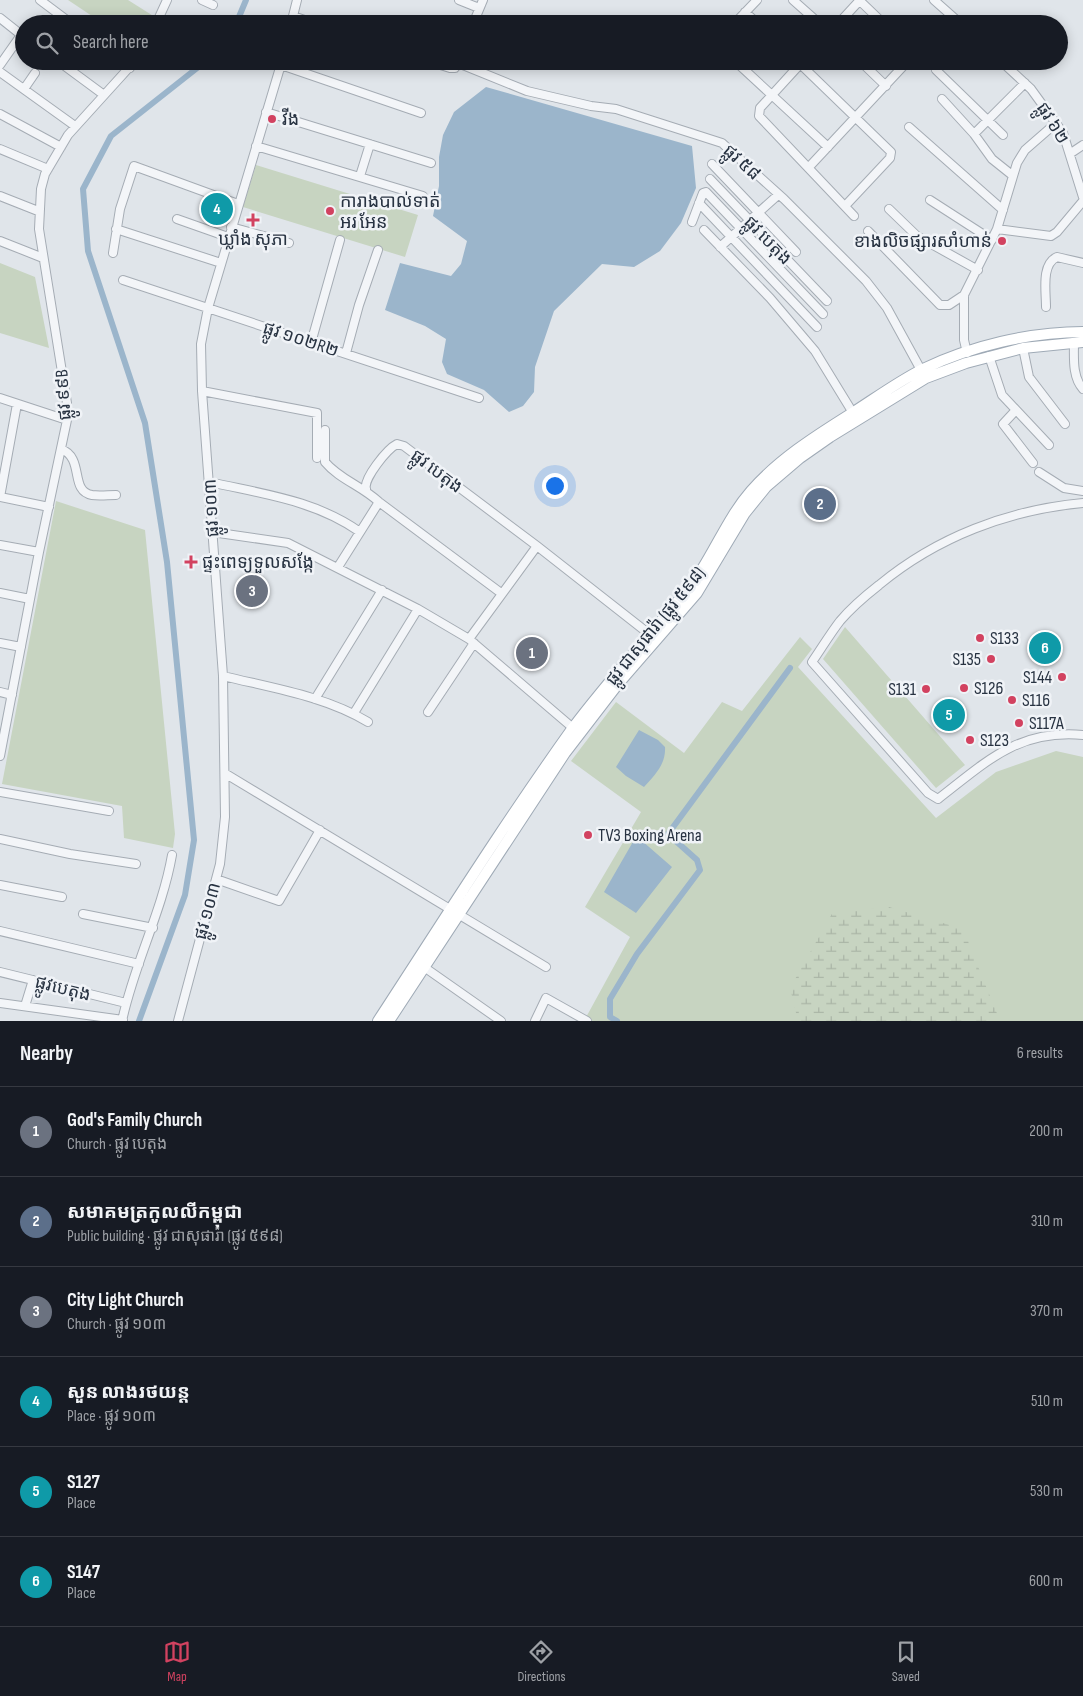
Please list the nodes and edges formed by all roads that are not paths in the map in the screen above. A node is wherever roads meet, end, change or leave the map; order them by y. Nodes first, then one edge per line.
1 (40, 0) edge
2 (167, 0) edge
3 (202, 0) edge
4 (297, 0) edge
5 (459, 0) edge
6 (483, 0) edge
7 (757, 0) edge
8 (793, 0) edge
9 (859, 0) edge
10 (934, 0) edge
11 (213, 4) dead end
12 (479, 8) junction
13 (746, 12) junction
14 (60, 15) edge
15 (160, 15) edge
16 (293, 15) edge
17 (476, 15) edge
18 (743, 15) edge
19 (749, 15) edge
20 (810, 15) edge
21 (846, 15) edge
22 (875, 15) edge
23 (951, 15) edge
24 (0, 18) edge
25 (15, 30) edge
26 (15, 46) edge
27 (0, 65) edge
28 (70, 70) edge
29 (127, 70) edge
30 (279, 70) edge
31 (300, 70) edge
32 (477, 70) edge
33 (745, 70) edge
34 (793, 70) edge
35 (808, 70) edge
36 (869, 70) edge
37 (900, 70) edge
38 (936, 70) dead end
39 (1011, 70) edge
40 (0, 72) edge
41 (35, 73) dead end
42 (1025, 83) junction
43 (886, 86) junction
44 (24, 90) junction
45 (772, 94) junction
46 (104, 95) junction
47 (942, 99) dead end
48 (266, 112) junction
49 (0, 114) edge
50 (421, 114) dead end
51 (856, 117) junction
52 (987, 120) junction
53 (1056, 123) junction
54 (75, 126) junction
55 (909, 127) dead end
56 (974, 134) junction
57 (1003, 135) dead end
58 (370, 144) junction
59 (1083, 145) edge
60 (61, 146) junction
61 (256, 146) junction
62 (828, 147) junction
63 (0, 149) edge
64 (1071, 153) junction
65 (430, 163) dead end
66 (712, 164) dead end
67 (809, 167) junction
68 (48, 168) junction
69 (1012, 175) junction
70 (360, 176) junction
71 (710, 179) dead end
72 (778, 195) junction
73 (0, 196) edge
74 (423, 196) dead end
75 (1083, 197) edge
76 (930, 200) dead end
77 (1083, 201) edge
78 (238, 204) junction
79 (699, 204) junction
80 (845, 206) junction
81 (889, 209) dead end
82 (1003, 210) junction
83 (38, 211) junction
84 (758, 213) junction
85 (854, 216) dead end
86 (177, 219) dead end
87 (749, 221) junction
88 (692, 222) dead end
89 (231, 227) junction
90 (742, 228) junction
91 (116, 229) junction
92 (996, 229) junction
93 (704, 230) dead end
94 (868, 231) dead end
95 (228, 237) junction
96 (731, 237) junction
97 (0, 240) edge
98 (340, 240) dead end
99 (992, 240) junction
100 (289, 243) dead end
101 (720, 247) junction
102 (378, 250) dead end
103 (796, 252) dead end
104 (113, 253) dead end
105 (43, 258) junction
106 (221, 263) junction
107 (1083, 263) edge
108 (978, 270) junction
109 (123, 280) dead end
110 (813, 288) junction
111 (805, 294) junction
112 (964, 296) junction
113 (827, 301) dead end
114 (1046, 307) dead end
115 (208, 308) junction
116 (823, 314) dead end
117 (818, 327) dead end
118 (1083, 332) edge
119 (1078, 342) edge
120 (310, 343) junction
121 (1023, 348) junction
122 (346, 353) junction
123 (967, 353) junction
124 (989, 356) junction
125 (921, 370) junction
126 (1083, 389) edge
127 (202, 391) junction
128 (0, 398) edge
129 (479, 398) dead end
130 (17, 404) junction
131 (1016, 410) junction
132 (853, 412) junction
133 (67, 420) junction
134 (1065, 424) dead end
135 (325, 430) dead end
136 (1050, 445) dead end
137 (61, 449) junction
138 (317, 458) dead end
139 (3, 463) edge
140 (1033, 463) dead end
141 (1039, 472) dead end
142 (210, 482) junction
143 (366, 489) junction
144 (1083, 490) edge
145 (116, 495) dead end
146 (0, 497) edge
147 (379, 502) junction
148 (1083, 503) edge
149 (49, 507) junction
150 (212, 532) junction
151 (360, 532) junction
152 (0, 545) edge
153 (537, 546) junction
154 (39, 552) junction
155 (338, 567) junction
156 (382, 590) junction
157 (0, 593) edge
158 (501, 593) junction
159 (30, 599) junction
160 (418, 609) junction
161 (653, 637) junction
162 (472, 641) junction
163 (0, 643) edge
164 (21, 648) junction
165 (223, 676) junction
166 (0, 692) edge
167 (12, 695) junction
168 (315, 699) junction
169 (428, 712) dead end
170 (354, 713) junction
171 (368, 722) dead end
172 (573, 728) junction
173 (1083, 735) edge
174 (1, 745) edge
175 (0, 756) edge
176 (226, 774) junction
177 (0, 792) edge
178 (533, 794) junction
179 (109, 810) dead end
180 (320, 830) junction
181 (0, 840) edge
182 (172, 854) dead end
183 (136, 864) dead end
184 (216, 879) junction
185 (0, 885) edge
186 (62, 897) dead end
187 (455, 912) junction
188 (83, 914) dead end
189 (153, 928) junction
190 (0, 931) edge
191 (139, 964) junction
192 (424, 967) junction
193 (546, 967) dead end
194 (0, 972) edge
195 (33, 980) junction
196 (401, 994) junction
197 (0, 1003) edge
198 (126, 1003) junction
199 (25, 1006) junction
200 (122, 1020) edge
201 (178, 1021) edge
202 (378, 1021) edge
203 (389, 1021) edge
204 (501, 1021) edge
205 (536, 1021) edge
206 (587, 1021) edge

1 - 14 street
2 - 15 street
3 - 11 street
4 - 16 street
5 - 12 street
6 - 12 street
7 - 13 street
8 - 20 street
9 - 21 street
9 - 22 street
10 - 23 street
12 - 17 street
13 - 18 street
13 - 19 street
24 - 25 street
26 - 27 street
28 - 46 street
29 - 46 street, ផ្លូវ ៩៩B
30 - 48 street, ផ្លូវ ១០៣
31 - 50 street
32 - 72 street, ផ្លូវ ៥៨
33 - 45 street
34 - 45 street
35 - 51 street
36 - 43 street
37 - 43 street
38 - 52 street
39 - 42 street, ផ្លូវ ៦២
40 - 44 street
41 - 44 street
42 - 52 street
42 - 53 street, ផ្លូវ ៦២
43 - 51 street
44 - 54 street
45 - 62 street
45 - 67 street
46 - 54 street, ផ្លូវ ៩៩B
47 - 56 street
48 - 58 street
48 - 61 street, ផ្លូវ ១០៣
49 - 60 street
51 - 62 street
51 - 80 street
52 - 56 street
52 - 57 street
53 - 64 street, ផ្លូវ ៦២
53 - 69 street
54 - 60 street, ផ្លូវ ៩៩B
55 - 82 street
56 - 69 street
58 - 65 street
58 - 70 street
59 - 64 street
60 - 68 street, ផ្លូវ ៩៩B
61 - 70 street
61 - 78 street, ផ្លូវ ១០៣
62 - 67 street
63 - 68 street
64 - 75 street, ផ្លូវ ៦២
66 - 84 street
67 - 80 street
68 - 83 street, ផ្លូវ ៩៩B
69 - 82 street
70 - 74 street
71 - 87 street, ផ្លូវ បេតុង
72 - 84 street
72 - 125 street, ផ្លូវ ៥៨
73 - 83 street
76 - 99 street
77 - 92 street
78 - 89 street, ផ្លូវ ១០៣
78 - 91 street
79 - 88 street
79 - 90 street
79 - 96 street
80 - 85 street
81 - 108 street
82 - 92 street
83 - 105 street, ផ្លូវ ៩៩B
84 - 87 street
84 - 103 street
86 - 95 street
87 - 90 street
87 - 110 street, ផ្លូវ បេតុង
89 - 95 street, ផ្លូវ ១០៣
89 - 100 street
90 - 96 street
90 - 111 street
91 - 104 street
91 - 106 street
92 - 99 street
93 - 101 street
94 - 112 street
95 - 106 street, ផ្លូវ ១០៣
96 - 101 street
96 - 117 street
97 - 105 street
98 - 120 street
99 - 108 street
101 - 132 street
102 - 122 street
105 - 133 street, ផ្លូវ ៩៩B
106 - 115 street, ផ្លូវ ១០៣
107 - 114 street
108 - 112 street
109 - 115 street, ផ្លូវ ១០២R២
110 - 111 street
110 - 113 street, ផ្លូវ បេតុង
111 - 116 street
112 - 123 street
115 - 120 street, ផ្លូវ ១០២R២
115 - 127 street, ផ្លូវ ១០៣
118 - 123 main road, ផ្លូវ ជាសុផារ៉ា (ផ្លូវ ៥៩៨)
119 - 121 main road, ផ្លូវ ជាសុផារ៉ា (ផ្លូវ ៥៩៨)
119 - 126 street
120 - 122 street, ផ្លូវ ១០២R២
121 - 124 main road, ផ្លូវ ជាសុផារ៉ា (ផ្លូវ ៥៩៨)
121 - 134 street
122 - 129 street, ផ្លូវ ១០២R២
123 - 125 main road, ផ្លូវ ជាសុផារ៉ា (ផ្លូវ ៥៩៨)
124 - 131 street
124 - 161 main road, ផ្លូវ ជាសុផារ៉ា (ផ្លូវ ៥៩៨)
125 - 132 main road, ផ្លូវ ជាសុផារ៉ា (ផ្លូវ ៥៩៨)
127 - 138 street
127 - 142 street, ផ្លូវ ១០៣
128 - 130 street
130 - 133 street
130 - 139 street
131 - 136 street
131 - 140 street
132 - 161 main road, ផ្លូវ ជាសុផារ៉ា (ផ្លូវ ៥៩៨)
133 - 137 street, ផ្លូវ ៩៩B
135 - 143 street
137 - 145 street
137 - 149 street, ផ្លូវ ៩៩B
139 - 146 street
141 - 144 street
142 - 150 street, ផ្លូវ ១០៣
142 - 151 street
143 - 147 street
143 - 153 street, ផ្លូវ បេតុង
146 - 149 street
147 - 151 street
147 - 158 street
148 - 173 street
149 - 154 street, ផ្លូវ ៩៩B
150 - 155 street
150 - 165 street, ផ្លូវ ១០៣
151 - 155 street
152 - 154 street
153 - 158 street
153 - 161 street, ផ្លូវ បេតុង
154 - 159 street, ផ្លូវ ៩៩B
155 - 156 street
156 - 160 street
156 - 168 street
157 - 159 street
158 - 162 street
159 - 164 street, ផ្លូវ ៩៩B
160 - 162 street
160 - 170 street
161 - 172 main road, ផ្លូវ ជាសុផារ៉ា (ផ្លូវ ៥៩៨)
161 - 178 main road, ផ្លូវ ជាសុផារ៉ា (ផ្លូវ ៥៩៨)
162 - 169 street
162 - 172 street
163 - 164 street
164 - 167 street, ផ្លូវ ៩៩B
165 - 168 street
165 - 176 street, ផ្លូវ ១០៣
166 - 167 street
167 - 174 street, ផ្លូវ ៩៩B
168 - 170 street
170 - 171 street
172 - 178 main road, ផ្លូវ ជាសុផារ៉ា (ផ្លូវ ៥៩៨)
174 - 175 street, ផ្លូវ ៩៩B
176 - 180 street
176 - 184 street, ផ្លូវ ១០៣
177 - 179 street
178 - 187 main road, ផ្លូវ ជាសុផារ៉ា (ផ្លូវ ៥៩៨)
180 - 184 street
180 - 187 street
181 - 183 street
182 - 189 street
184 - 201 street, ផ្លូវ ១០៣
185 - 186 street
187 - 192 main road, ផ្លូវ ជាសុផារ៉ា (ផ្លូវ ៥៩៨)
187 - 193 street
187 - 196 main road, ផ្លូវ ជាសុផារ៉ា (ផ្លូវ ៥៩៨)
188 - 189 street
189 - 191 street
190 - 191 street
191 - 198 street
192 - 196 main road, ផ្លូវ ជាសុផារ៉ា (ផ្លូវ ៥៩៨)
192 - 204 street
194 - 195 street, ផ្លូវបេតុង
195 - 198 street, ផ្លូវបេតុង
195 - 199 street
196 - 202 main road, ផ្លូវ ជាសុផារ៉ា (ផ្លូវ ៥៩៨)
196 - 203 main road, ផ្លូវ ជាសុផារ៉ា (ផ្លូវ ៥៩៨)
197 - 199 street
198 - 200 street
199 - 200 street
205 - 206 street

